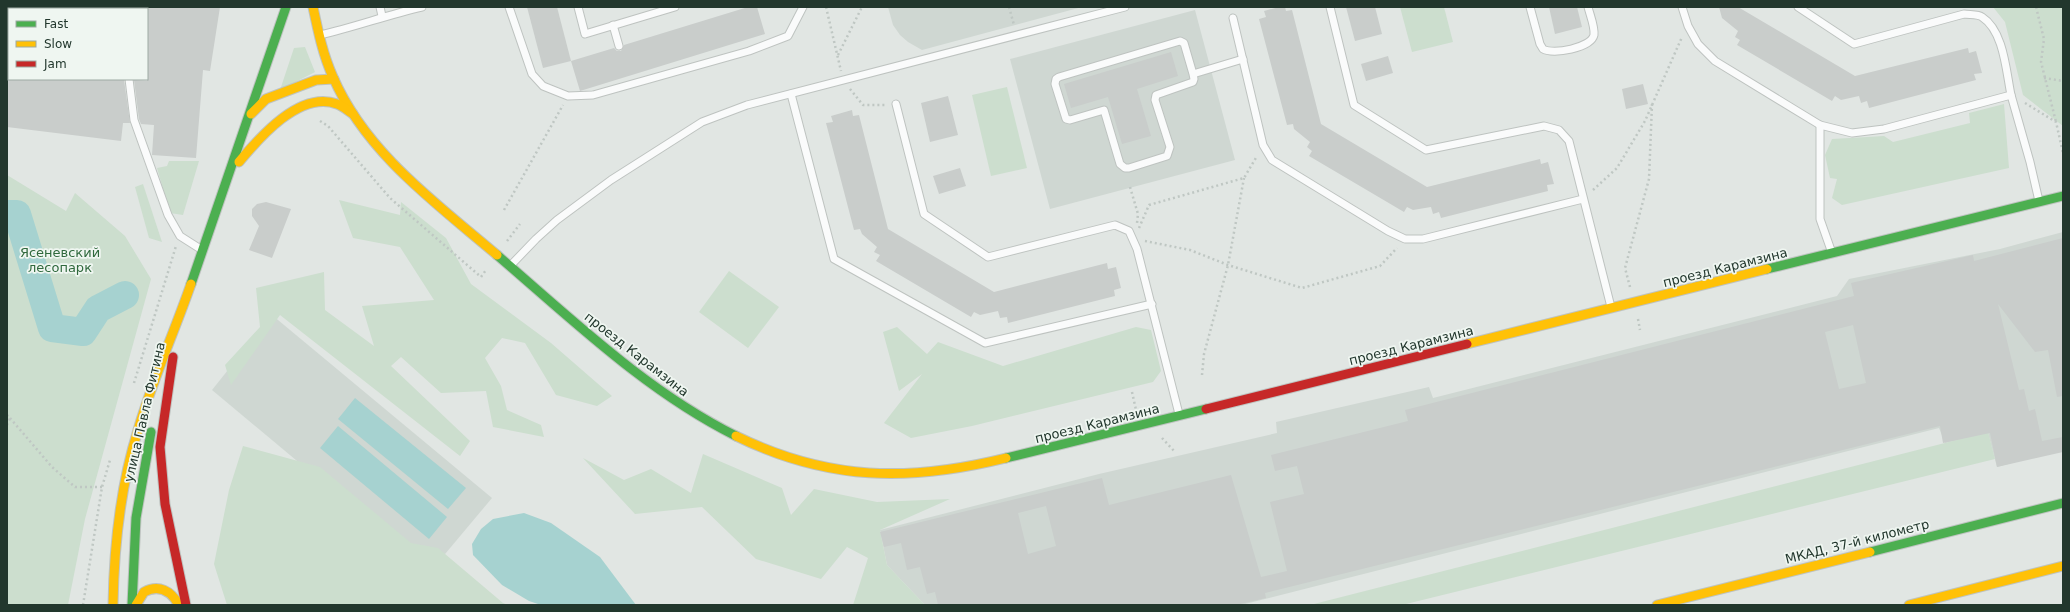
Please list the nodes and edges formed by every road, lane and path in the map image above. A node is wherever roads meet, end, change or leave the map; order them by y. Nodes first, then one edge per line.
1 (286, 7) edge
2 (313, 7) edge
3 (380, 7) edge
4 (422, 7) edge
5 (509, 7) edge
6 (578, 7) edge
7 (675, 7) edge
8 (803, 7) edge
9 (862, 7) edge
10 (1009, 7) edge
11 (1125, 7) edge
12 (1330, 7) edge
13 (1530, 7) edge
14 (1588, 7) edge
15 (1682, 7) edge
16 (1798, 7) edge
17 (2036, 7) edge
18 (382, 16) junction
19 (1233, 18) dead end
20 (613, 26) junction
21 (1688, 26) junction
22 (319, 35) junction
23 (1016, 35) junction
24 (619, 46) dead end
25 (838, 56) dead end
26 (1243, 59) junction
27 (1193, 74) junction
28 (628, 76) dead end
29 (2044, 78) junction
30 (334, 79) junction
31 (129, 80) edge
32 (2063, 81) edge
33 (630, 84) junction
34 (791, 94) junction
35 (2011, 95) junction
36 (568, 96) junction
37 (896, 104) dead end
38 (1652, 104) junction
39 (250, 114) junction
40 (353, 114) junction
41 (316, 118) dead end
42 (2056, 122) junction
43 (1820, 125) junction
44 (1263, 145) junction
45 (2062, 153) edge
46 (232, 172) junction
47 (1244, 178) junction
48 (1130, 187) dead end
49 (2063, 196) edge
50 (1583, 199) junction
51 (2039, 202) junction
52 (504, 210) dead end
53 (520, 224) dead end
54 (1134, 239) junction
55 (1405, 240) junction
56 (202, 250) junction
57 (1832, 253) junction
58 (497, 255) junction
59 (1228, 265) junction
60 (510, 266) junction
61 (1625, 268) dead end
62 (1152, 304) junction
63 (1611, 309) junction
64 (178, 321) junction
65 (1202, 375) dead end
66 (7, 415) edge
67 (1180, 416) junction
68 (10, 418) junction
69 (7, 425) edge
70 (102, 487) dead end
71 (2063, 503) edge
72 (115, 550) junction
73 (2063, 566) edge
74 (106, 605) edge
75 (113, 605) edge
76 (132, 605) edge
77 (136, 605) edge
78 (178, 605) edge
79 (186, 605) edge
80 (1657, 605) edge
81 (1909, 605) edge

1 - 39 main road, улица Павла Фитина
2 - 22 main road, проезд Карамзина
3 - 18 lane
4 - 18 lane
5 - 36 lane
6 - 20 lane
7 - 20 lane
8 - 33 lane
9 - 25 path
10 - 23 path
11 - 23 lane
12 - 50 lane
13 - 14 lane
15 - 21 lane
16 - 35 lane
17 - 29 path
18 - 22 lane
19 - 26 lane
20 - 24 lane
21 - 38 path
21 - 43 lane
22 - 30 main road, проезд Карамзина
23 - 34 lane
26 - 27 lane
26 - 44 lane
27 - 27 lane
28 - 33 lane
29 - 32 path
29 - 42 path
30 - 39 main road, улица Павла Фитина
30 - 40 main road, проезд Карамзина
31 - 56 lane
33 - 36 lane
34 - 60 lane
34 - 62 lane
35 - 42 path
35 - 43 lane
35 - 51 lane
36 - 52 path
37 - 54 lane
38 - 50 path
38 - 61 path
39 - 46 main road, улица Павла Фитина
40 - 46 main road, улица Павла Фитина
40 - 58 main road, проезд Карамзина
41 - 58 path
42 - 45 path
43 - 57 lane
44 - 47 path
44 - 55 lane
46 - 56 main road, улица Павла Фитина
47 - 54 path
47 - 59 path
48 - 54 path
49 - 51 main road, проезд Карамзина
50 - 55 lane
50 - 63 lane
51 - 57 main road, проезд Карамзина
53 - 58 path
54 - 59 path
54 - 62 lane
55 - 59 path
56 - 64 main road, улица Павла Фитина
57 - 63 main road, проезд Карамзина
58 - 60 main road, проезд Карамзина
59 - 65 path
60 - 67 main road, проезд Карамзина
62 - 67 lane
63 - 67 main road, проезд Карамзина
64 - 72 main road, улица Павла Фитина
64 - 76 main road, улица Павла Фитина
64 - 79 main road
66 - 68 path
68 - 69 path
68 - 70 path
71 - 80 main road, МКАД, 37-й километр
72 - 74 main road
72 - 75 main road, улица Павла Фитина
73 - 81 main road
77 - 78 main road

